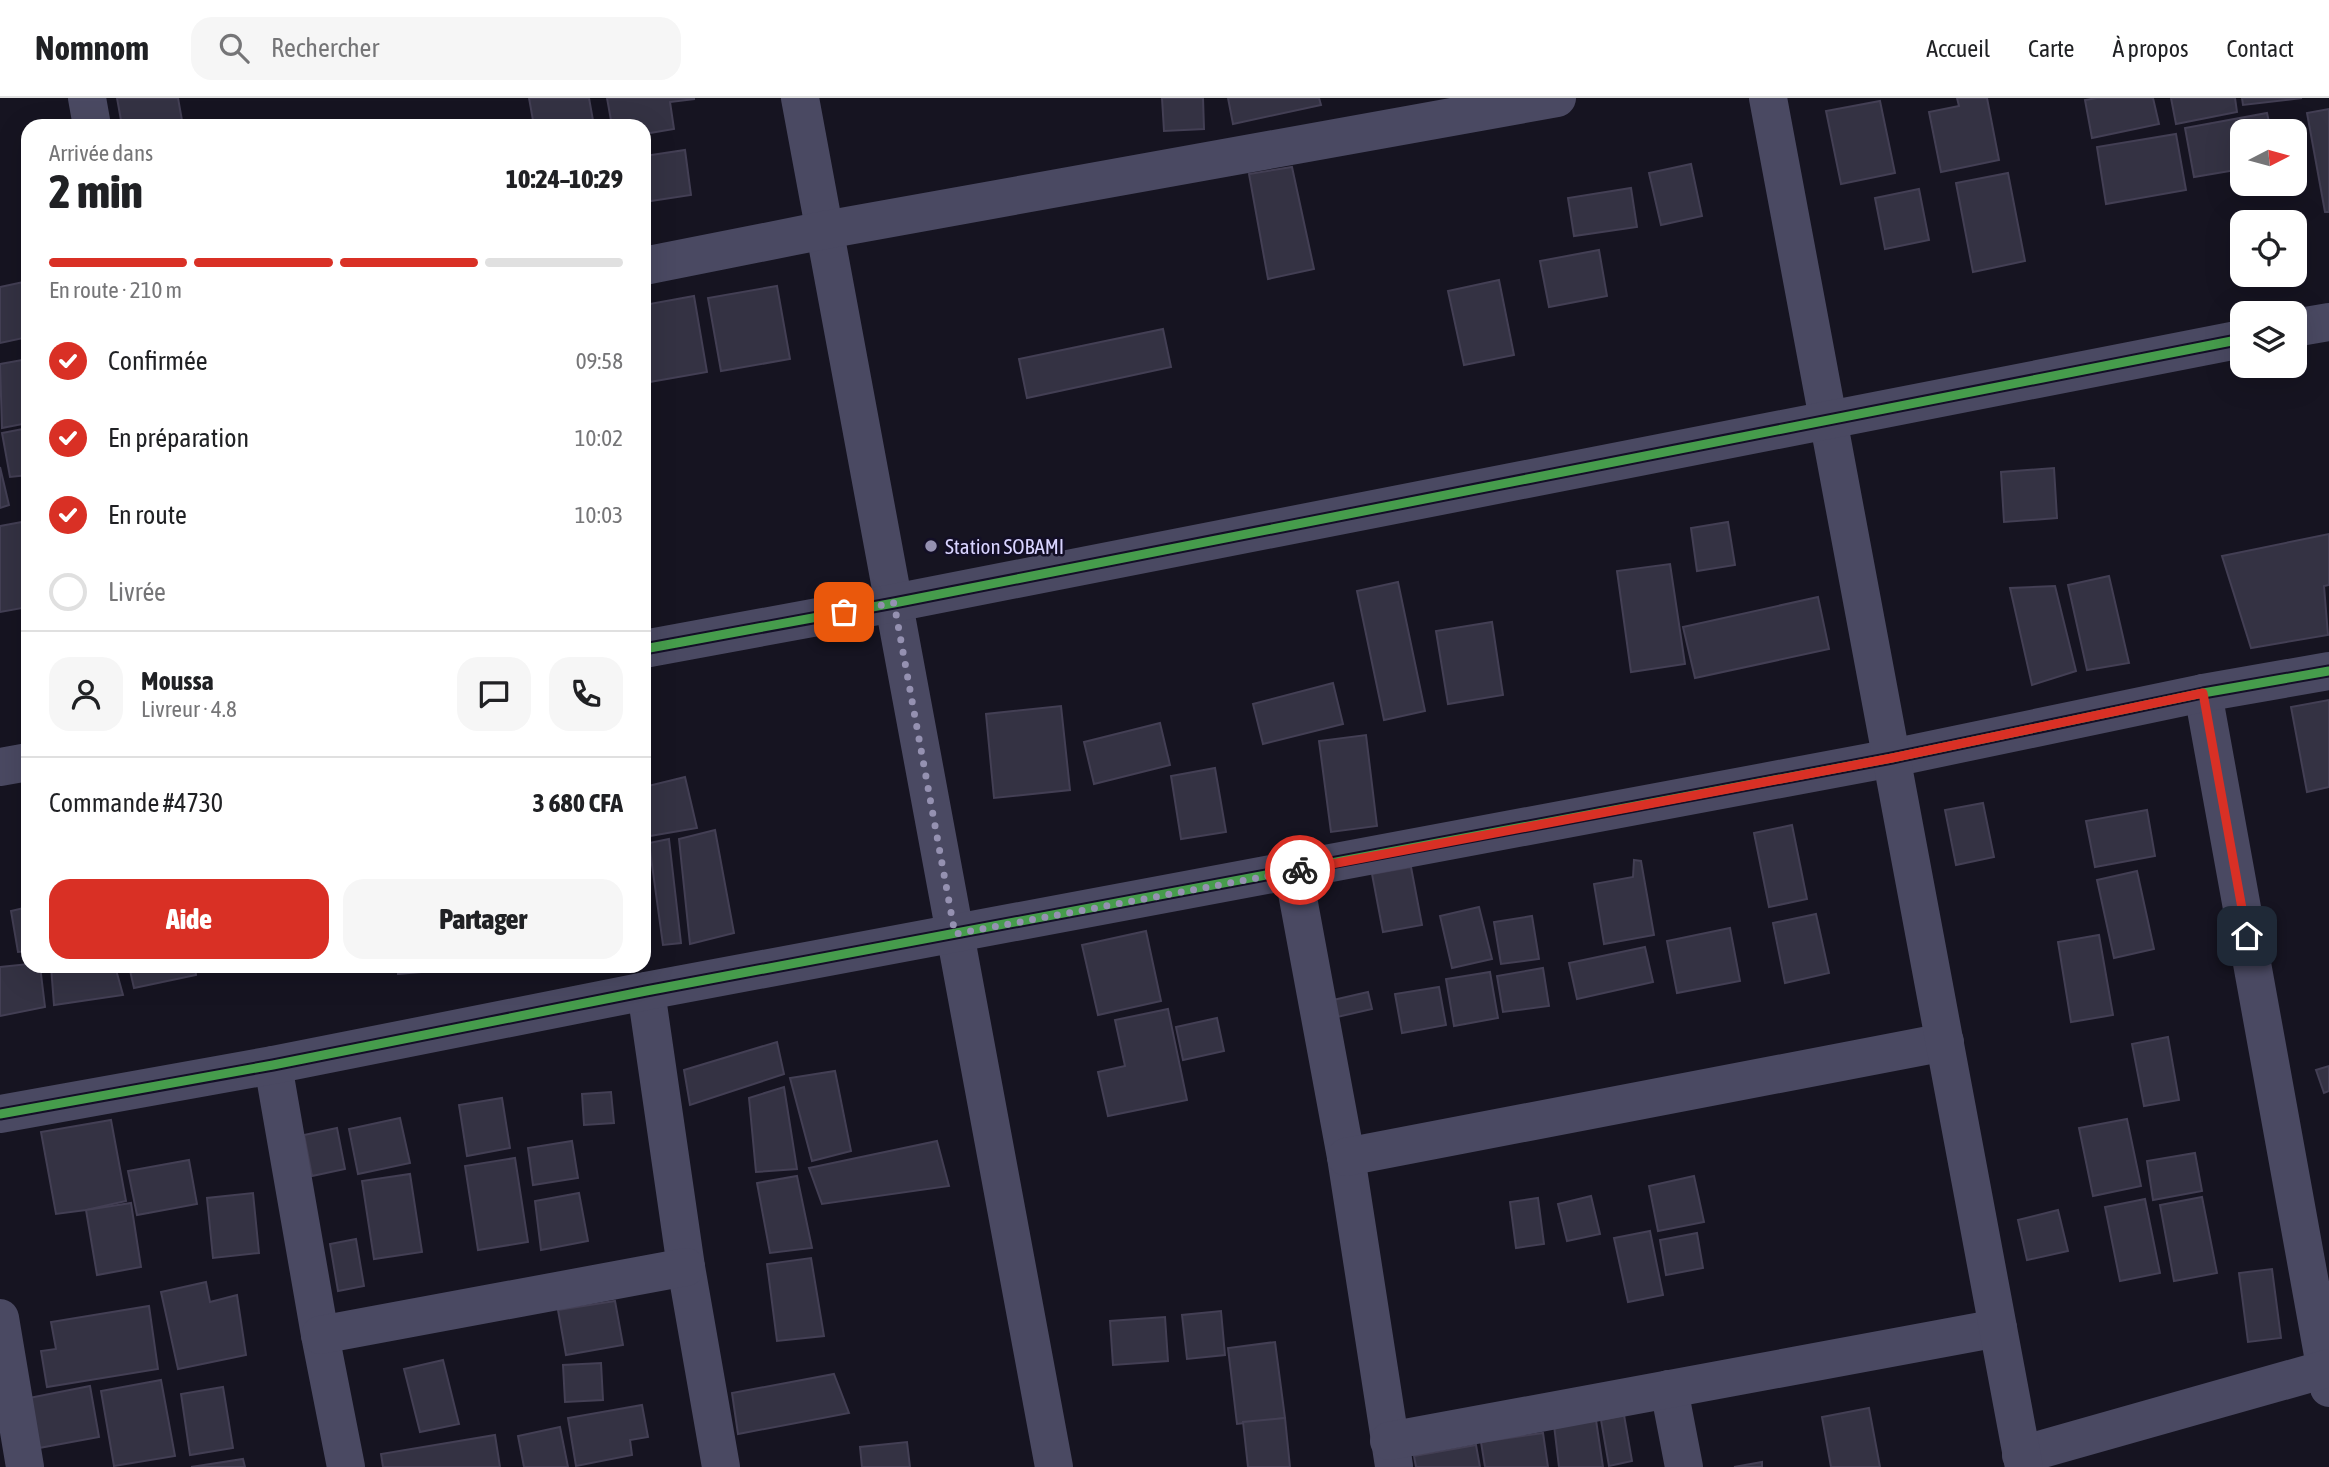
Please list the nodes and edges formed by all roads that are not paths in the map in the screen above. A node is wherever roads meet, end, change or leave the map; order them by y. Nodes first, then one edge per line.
1 (87, 98) edge
2 (800, 98) edge
3 (1557, 98) edge
4 (1768, 98) edge
5 (91, 119) edge
6 (825, 230) junction
7 (651, 265) edge
8 (2329, 322) edge
9 (2307, 326) edge
10 (2230, 341) edge
11 (1829, 419) junction
12 (894, 603) junction
13 (651, 648) edge
14 (2329, 671) edge
15 (2203, 693) junction
16 (1892, 758) junction
17 (21, 763) edge
18 (0, 767) edge
19 (1293, 871) junction
20 (955, 934) junction
21 (646, 991) junction
22 (1945, 1042) junction
23 (273, 1065) junction
24 (0, 1114) edge
25 (1346, 1157) junction
26 (685, 1267) junction
27 (0, 1318) edge
28 (1998, 1328) junction
29 (320, 1335) junction
30 (2328, 1375) edge
31 (1669, 1389) junction
32 (1392, 1454) edge
33 (2023, 1461) edge
34 (25, 1467) edge
35 (346, 1467) edge
36 (721, 1467) edge
37 (1054, 1467) edge
38 (1684, 1467) edge

1 - 5 street
2 - 6 street
3 - 6 street
4 - 11 street
6 - 7 street
6 - 12 street
8 - 9 street
10 - 11 street
11 - 12 street
11 - 16 street
12 - 13 street
12 - 20 street
14 - 15 street
15 - 16 street
15 - 30 street
16 - 19 street
16 - 22 street
17 - 18 street
19 - 20 street
19 - 25 street
20 - 21 street
20 - 37 street
21 - 23 street
21 - 26 street
22 - 25 street
22 - 28 street
23 - 24 street
23 - 29 street
25 - 32 street
26 - 29 street
26 - 36 street
27 - 34 street
28 - 31 street
28 - 33 street
29 - 35 street
30 - 33 street
31 - 32 street
31 - 38 street

